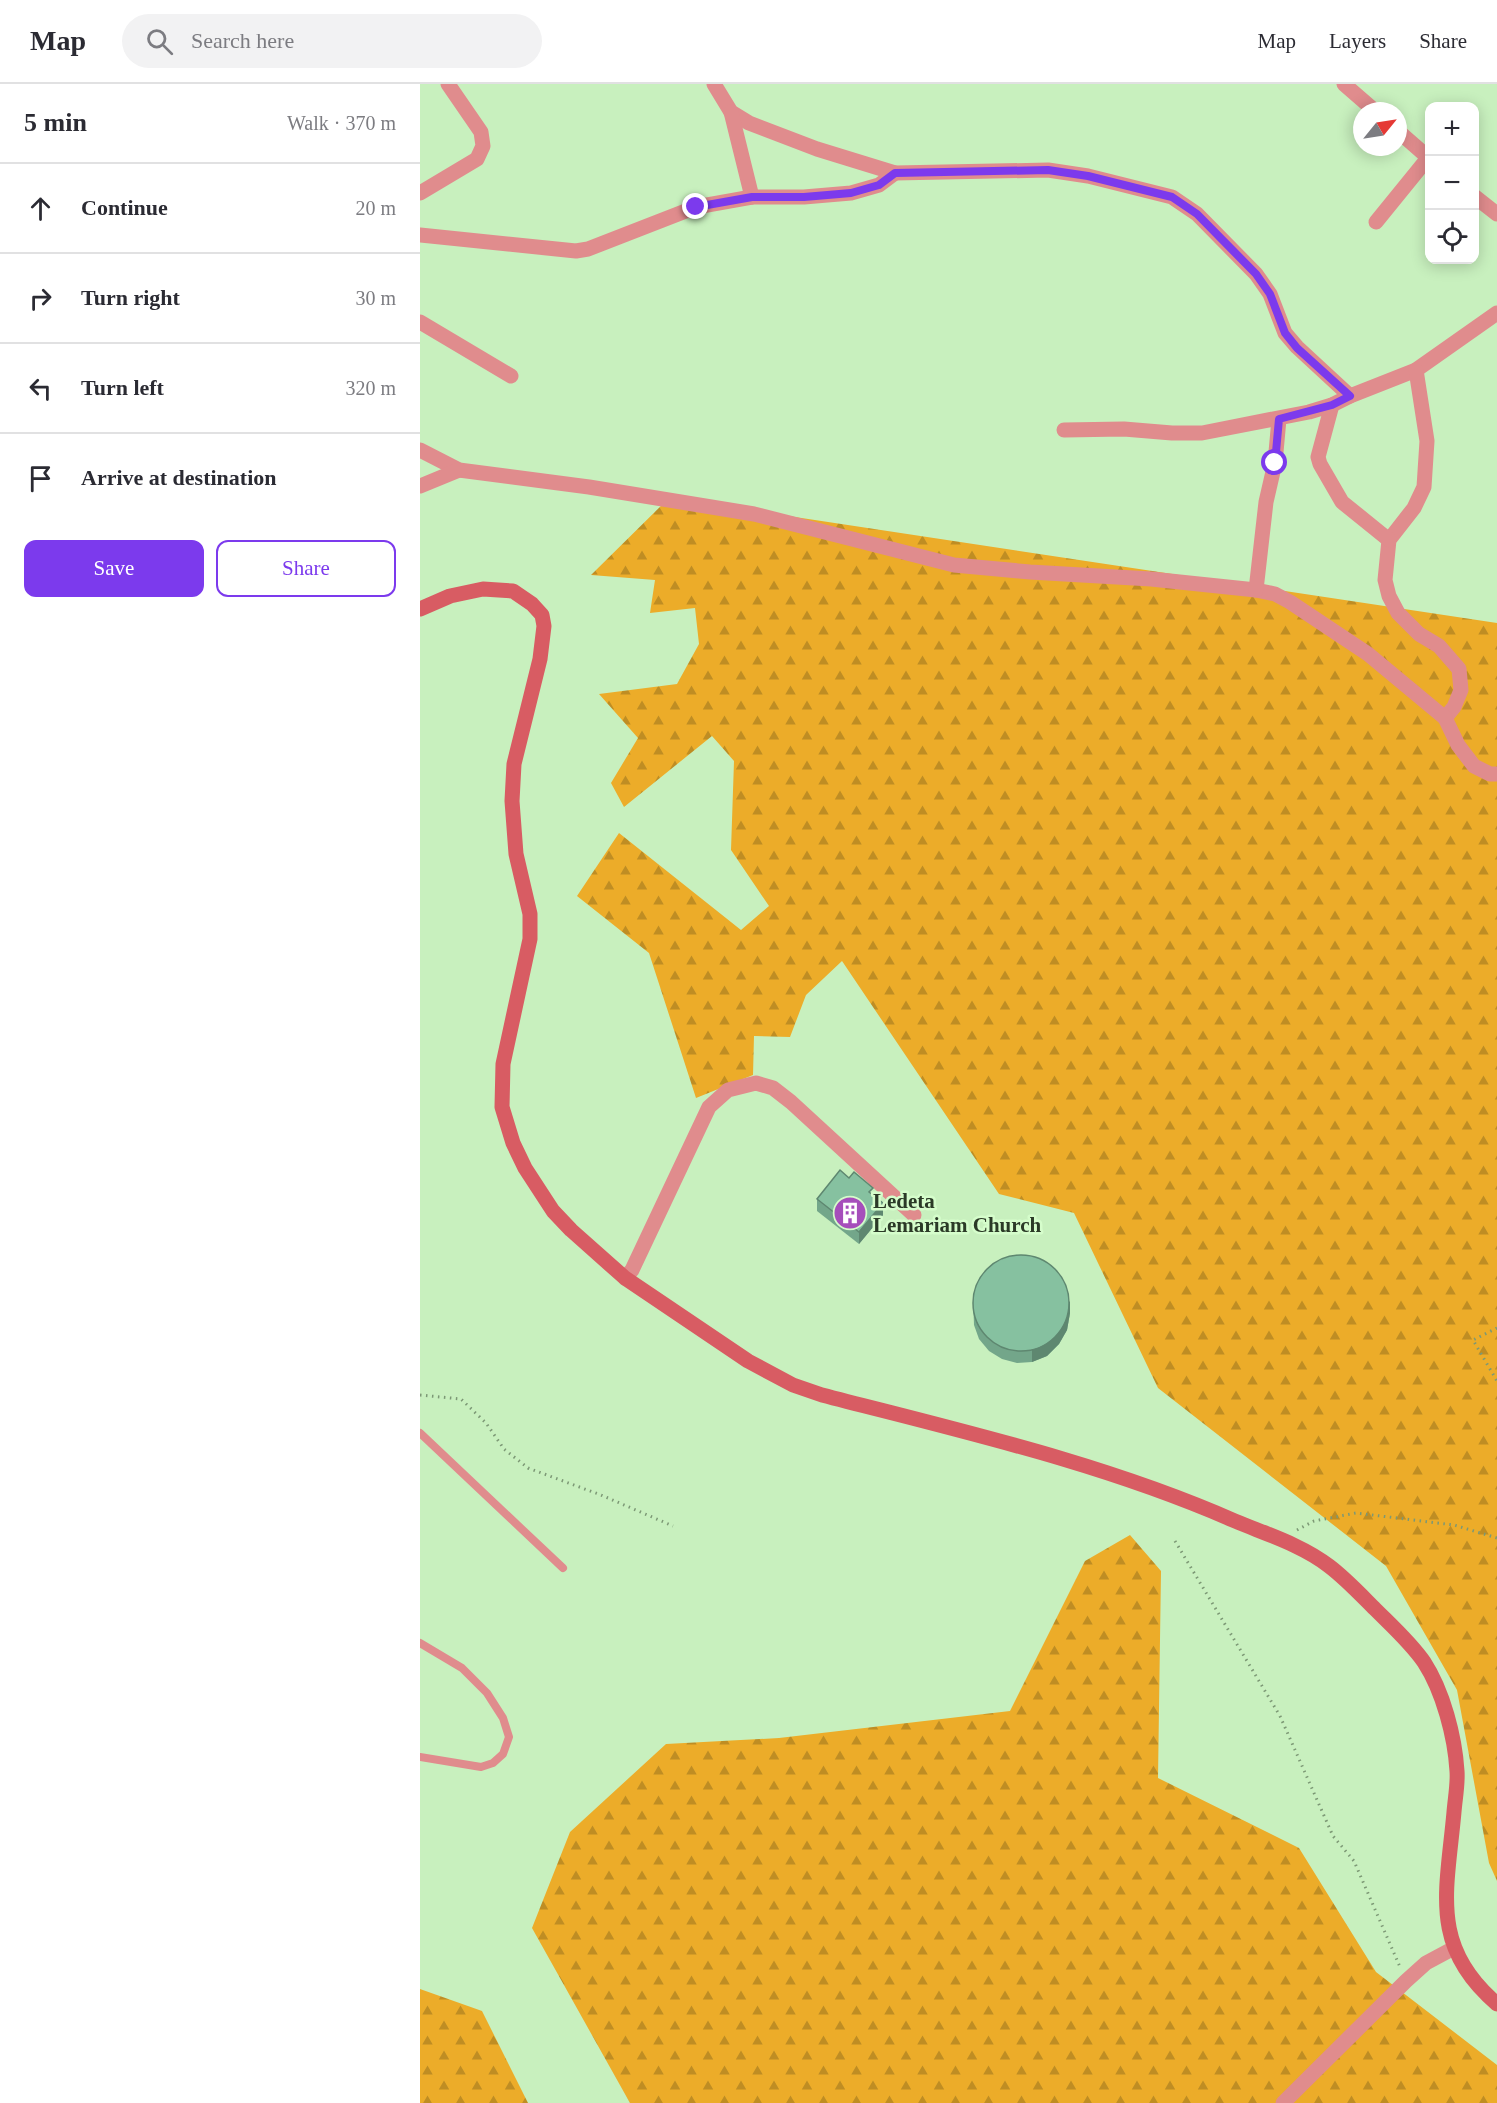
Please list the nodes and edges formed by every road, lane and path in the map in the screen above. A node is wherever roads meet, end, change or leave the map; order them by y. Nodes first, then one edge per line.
1 (448, 84) edge
2 (714, 84) edge
3 (1344, 84) edge
4 (1365, 102) edge
5 (731, 112) junction
6 (1407, 139) edge
7 (1427, 156) edge
8 (1425, 163) edge
9 (895, 173) junction
10 (420, 193) edge
11 (752, 197) junction
12 (1479, 200) edge
13 (1497, 214) edge
14 (1376, 222) dead end
15 (420, 235) edge
16 (1497, 313) edge
17 (420, 322) edge
18 (1416, 370) junction
19 (511, 376) dead end
20 (1350, 396) junction
21 (1332, 405) junction
22 (1279, 419) junction
23 (1065, 430) dead end
24 (420, 450) edge
25 (459, 470) junction
26 (420, 486) edge
27 (1389, 540) junction
28 (1256, 590) junction
29 (420, 609) edge
30 (1444, 718) junction
31 (1497, 774) edge
32 (914, 1215) dead end
33 (625, 1278) junction
34 (1497, 1328) edge
35 (1497, 1381) edge
36 (420, 1395) edge
37 (420, 1433) edge
38 (673, 1526) dead end
39 (1497, 1538) edge
40 (1279, 1540) junction
41 (1175, 1541) dead end
42 (563, 1568) dead end
43 (420, 1643) edge
44 (420, 1757) edge
45 (1454, 1948) junction
46 (1406, 1981) junction
47 (1497, 2004) edge
48 (1283, 2103) edge

1 - 10 street
2 - 5 street
3 - 4 street
5 - 9 street
5 - 11 street
6 - 7 street
8 - 14 street
9 - 11 street
9 - 20 street
11 - 15 street
12 - 13 street
16 - 18 street
17 - 19 street
18 - 20 street
18 - 27 street
20 - 21 street
21 - 22 street
21 - 27 street
22 - 23 street
22 - 28 street
24 - 25 street
25 - 26 street
25 - 28 street
27 - 30 street
28 - 30 street
29 - 33 main road
30 - 31 street
32 - 33 street
33 - 40 main road
34 - 35 path
36 - 38 path
37 - 42 lane
39 - 40 path
40 - 45 main road
41 - 46 path
43 - 44 lane
45 - 46 street
45 - 47 main road
46 - 48 street

